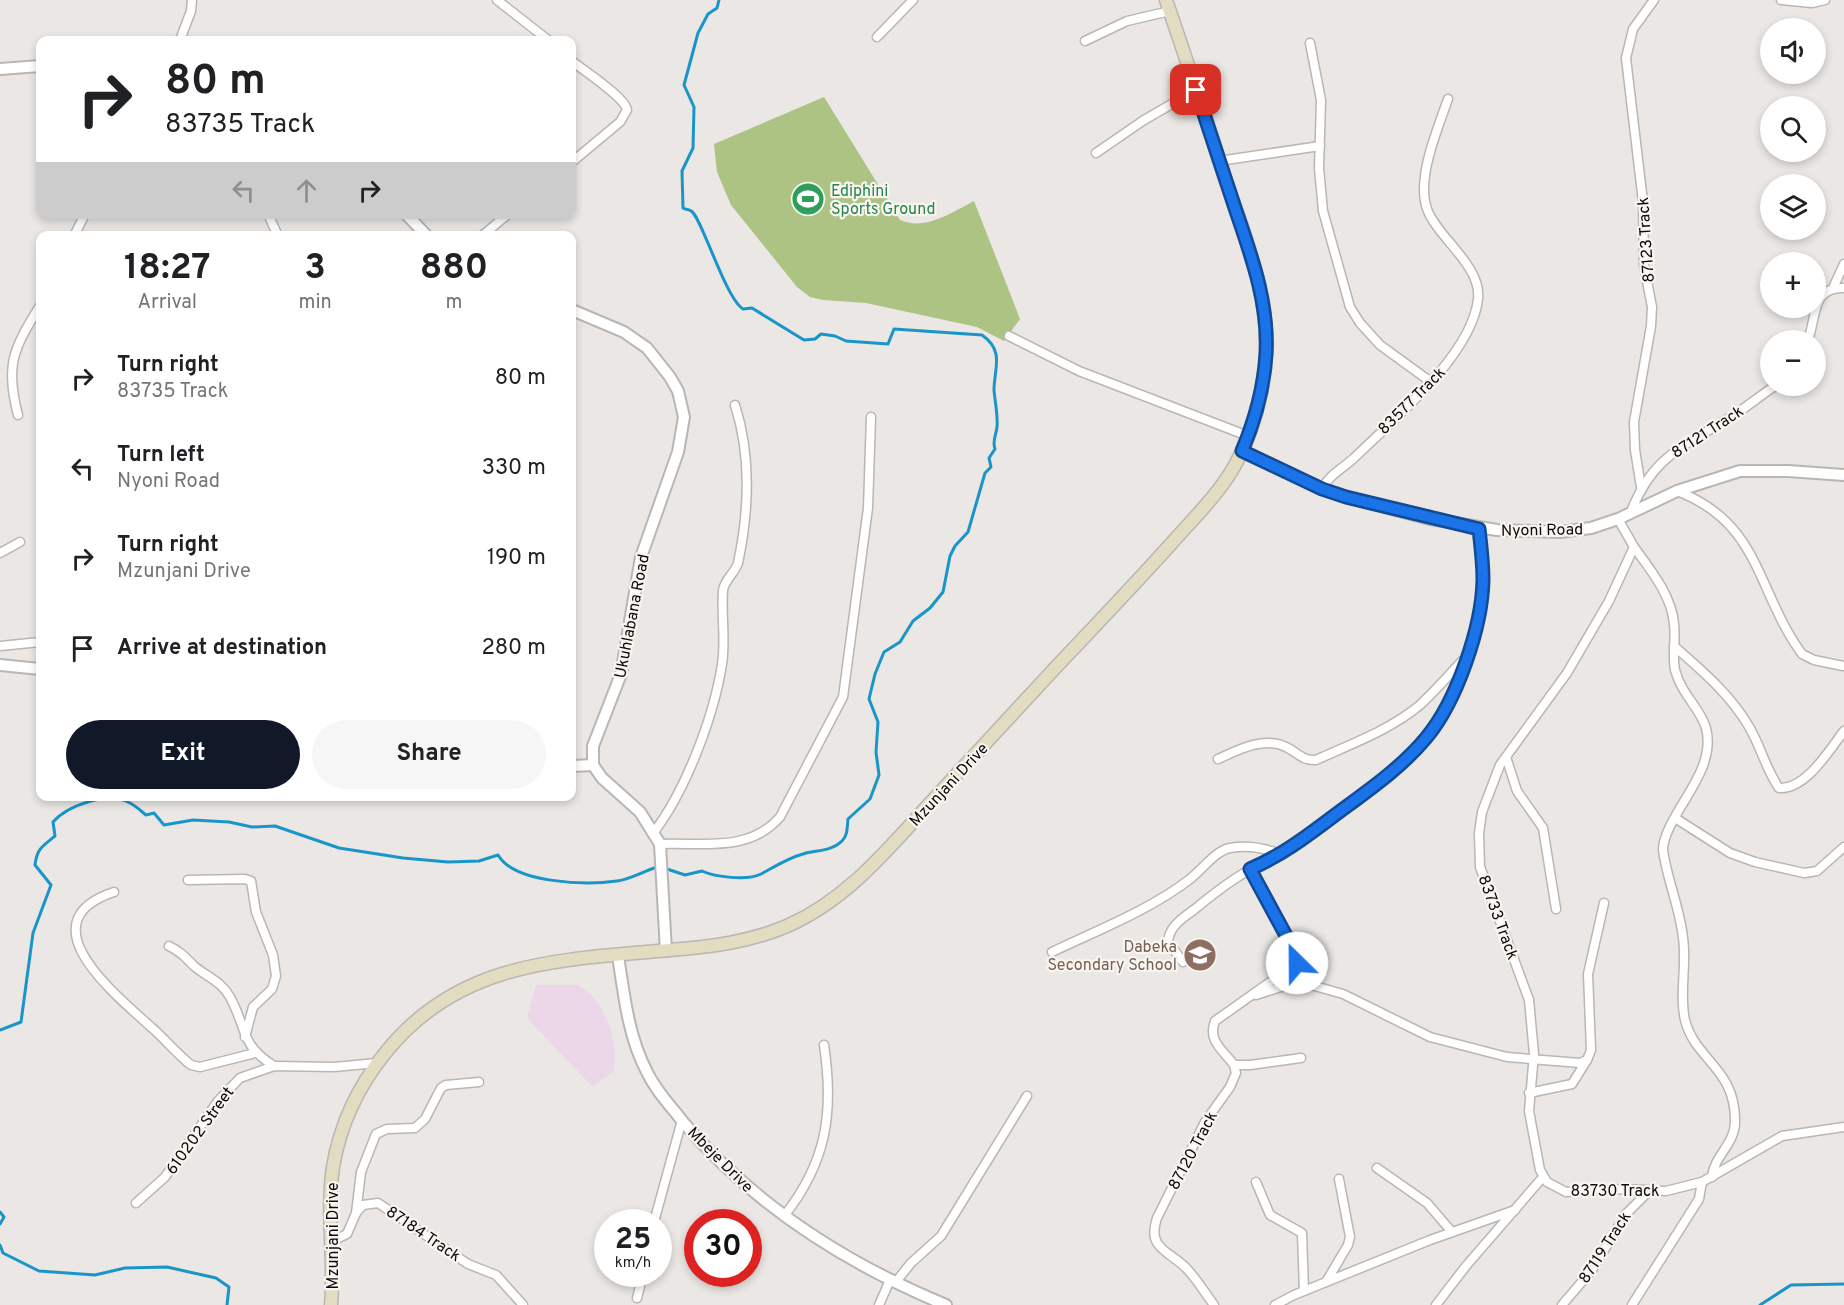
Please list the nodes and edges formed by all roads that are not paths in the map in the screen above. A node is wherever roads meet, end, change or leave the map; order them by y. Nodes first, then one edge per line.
1 (192, 0) edge
2 (497, 0) edge
3 (913, 0) edge
4 (1654, 0) edge
5 (1781, 0) edge
6 (1825, 0) edge
7 (1168, 6) edge
8 (182, 36) edge
9 (543, 36) edge
10 (877, 37) dead end
11 (1085, 41) dead end
12 (1310, 43) dead end
13 (576, 64) edge
14 (36, 66) edge
15 (0, 69) edge
16 (1196, 90) junction
17 (1448, 99) dead end
18 (1320, 146) junction
19 (1096, 153) dead end
20 (576, 159) edge
21 (1220, 161) junction
22 (411, 219) edge
23 (502, 219) edge
24 (422, 231) edge
25 (488, 231) edge
26 (1844, 264) edge
27 (1833, 288) junction
28 (1844, 288) edge
29 (576, 312) edge
30 (36, 314) edge
31 (1811, 330) edge
32 (1009, 336) dead end
33 (1431, 382) junction
34 (1761, 396) edge
35 (735, 405) dead end
36 (18, 416) dead end
37 (872, 417) dead end
38 (1248, 436) junction
39 (1242, 451) junction
40 (1844, 475) edge
41 (1641, 487) junction
42 (1322, 489) junction
43 (1677, 491) junction
44 (1630, 514) junction
45 (1618, 519) junction
46 (1479, 529) junction
47 (20, 542) dead end
48 (1634, 547) junction
49 (0, 553) edge
50 (36, 642) edge
51 (0, 646) edge
52 (1674, 646) junction
53 (1467, 656) junction
54 (0, 665) edge
55 (1843, 666) edge
56 (36, 669) edge
57 (1844, 731) edge
58 (1506, 757) junction
59 (1218, 759) dead end
60 (593, 765) junction
61 (576, 766) edge
62 (1676, 818) junction
63 (654, 832) junction
64 (1844, 846) edge
65 (661, 849) junction
66 (1280, 854) junction
67 (1250, 869) junction
68 (188, 880) dead end
69 (114, 892) dead end
70 (1604, 903) dead end
71 (1556, 909) dead end
72 (169, 946) dead end
73 (666, 951) junction
74 (1052, 952) dead end
75 (618, 956) junction
76 (1183, 962) dead end
77 (1247, 998) junction
78 (245, 1037) junction
79 (824, 1046) dead end
80 (255, 1053) junction
81 (1301, 1058) dead end
82 (1587, 1059) junction
83 (1534, 1060) junction
84 (377, 1063) junction
85 (1234, 1065) junction
86 (274, 1066) junction
87 (479, 1082) dead end
88 (1529, 1093) junction
89 (1027, 1096) dead end
90 (682, 1120) junction
91 (1844, 1127) edge
92 (1377, 1168) dead end
93 (1543, 1177) junction
94 (1712, 1177) junction
95 (1340, 1179) dead end
96 (1256, 1182) dead end
97 (1702, 1182) junction
98 (1649, 1191) junction
99 (136, 1203) dead end
100 (658, 1209) edge
101 (1515, 1210) junction
102 (356, 1213) junction
103 (784, 1216) junction
104 (1452, 1232) junction
105 (330, 1242) junction
106 (892, 1282) junction
107 (1326, 1282) junction
108 (640, 1287) edge
109 (1304, 1291) junction
110 (637, 1298) dead end
111 (331, 1305) edge
112 (523, 1305) edge
113 (879, 1305) edge
114 (946, 1305) edge
115 (1214, 1305) edge
116 (1275, 1305) edge
117 (1436, 1305) edge
118 (1562, 1305) edge
119 (1632, 1305) edge

1 - 8 street
2 - 9 street
3 - 10 street
4 - 41 street, 87123 Track
5 - 6 street
7 - 11 street
7 - 16 main road, Mzunjani Drive
12 - 18 street
13 - 20 street
14 - 15 street
16 - 19 street
16 - 21 main road, Mzunjani Drive
17 - 33 street, 83577 Track
18 - 21 street
18 - 33 street
21 - 38 main road, Mzunjani Drive
22 - 24 street
23 - 25 street
26 - 27 street
27 - 28 street
27 - 31 street
29 - 60 street, Ukuhlabana Road
30 - 36 street
32 - 38 street
33 - 42 street, 83577 Track
34 - 41 street, 87121 Track
35 - 63 street
37 - 65 street
38 - 39 main road, Mzunjani Drive
39 - 42 street, Nyoni Road
39 - 73 main road, Mzunjani Drive
40 - 43 street, Nyoni Road
41 - 44 street, 87121 Track
42 - 46 street, Nyoni Road
43 - 44 street, Nyoni Road
43 - 55 street
44 - 45 street, Nyoni Road
45 - 46 street, Nyoni Road
45 - 48 street
46 - 53 street
47 - 49 street
48 - 52 street
48 - 58 street, 83733 Track
50 - 51 street
52 - 57 street
52 - 62 street
53 - 59 street
53 - 66 street
54 - 56 street
58 - 71 street
58 - 83 street, 83733 Track
60 - 61 street
60 - 63 street
62 - 64 street
62 - 94 street
63 - 65 street
65 - 73 street
66 - 67 street
66 - 74 street
67 - 76 street
67 - 77 street
68 - 78 street
69 - 80 street
70 - 82 street
72 - 78 street
73 - 75 main road, Mzunjani Drive
75 - 84 main road, Mzunjani Drive
75 - 90 street, Mbeje Drive
77 - 83 street
77 - 85 street
78 - 80 street
79 - 103 street
80 - 86 street
81 - 85 street
82 - 83 street
82 - 88 street
83 - 88 street, 83733 Track
84 - 86 street, 610202 Street
84 - 105 main road, Mzunjani Drive
85 - 115 street, 87120 Track
86 - 99 street, 610202 Street
87 - 102 street
88 - 93 street, 83733 Track
89 - 106 street
90 - 100 street
90 - 103 street, Mbeje Drive
91 - 94 street, 83730 Track
92 - 104 street
93 - 98 street, 83730 Track
93 - 101 street
94 - 97 street, 83730 Track
95 - 107 street
96 - 109 street
97 - 98 street, 83730 Track
97 - 119 street
98 - 118 street, 87119 Track
101 - 104 street
101 - 117 street
102 - 105 street
102 - 112 street, 87184 Track
103 - 106 street, Mbeje Drive
104 - 107 street
105 - 111 main road, Mzunjani Drive
106 - 113 street
106 - 114 street, Mbeje Drive
107 - 109 street
108 - 110 street
109 - 116 street

